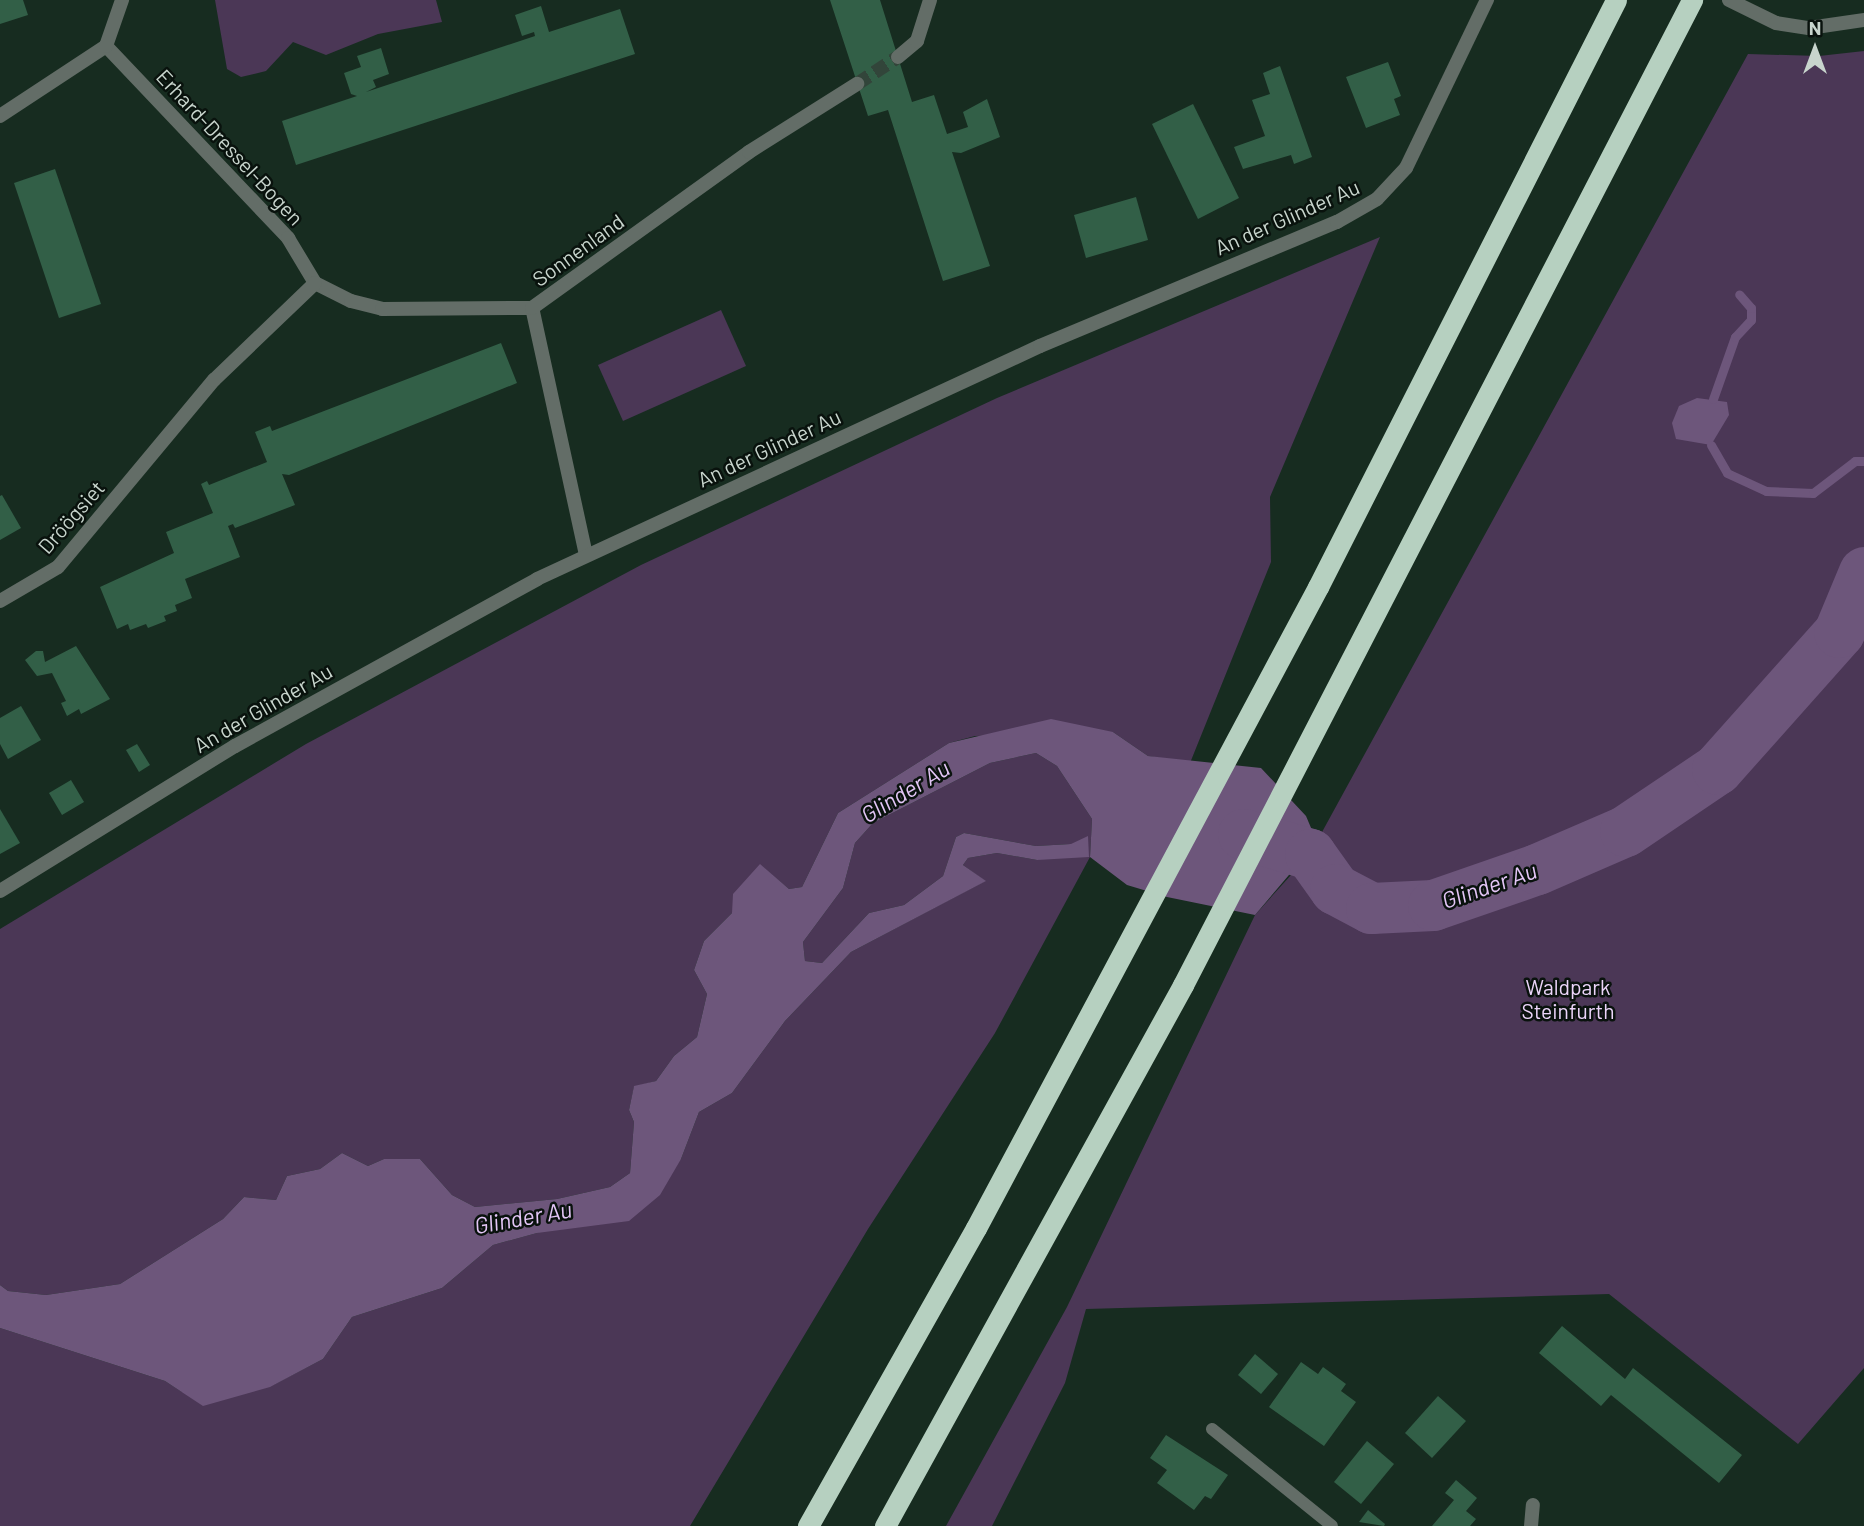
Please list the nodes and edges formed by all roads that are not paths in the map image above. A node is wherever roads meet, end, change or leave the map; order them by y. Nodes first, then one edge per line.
1 (122, 0) edge
2 (930, 0) edge
3 (1488, 0) edge
4 (1616, 0) edge
5 (1692, 0) edge
6 (1729, 0) edge
7 (1864, 20) edge
8 (106, 46) junction
9 (898, 57) tunnel mouth
10 (857, 84) tunnel mouth
11 (0, 116) edge
12 (315, 283) junction
13 (532, 308) junction
14 (586, 555) junction
15 (0, 601) edge
16 (0, 891) edge
17 (1212, 1429) dead end
18 (1533, 1505) dead end
19 (808, 1526) edge
20 (885, 1526) edge
21 (1332, 1526) edge
22 (1531, 1526) edge

1 - 8 street
2 - 9 street
3 - 14 street, An der Glinder Au
4 - 19 highway
5 - 20 highway
6 - 7 street
8 - 11 street
8 - 12 street, Erhard-Dressel-Bogen
10 - 13 street, Sonnenland
12 - 13 street
12 - 15 street, Dröögsiet
13 - 14 street, Sonnenland
14 - 16 street, An der Glinder Au
17 - 21 lane
18 - 22 street

